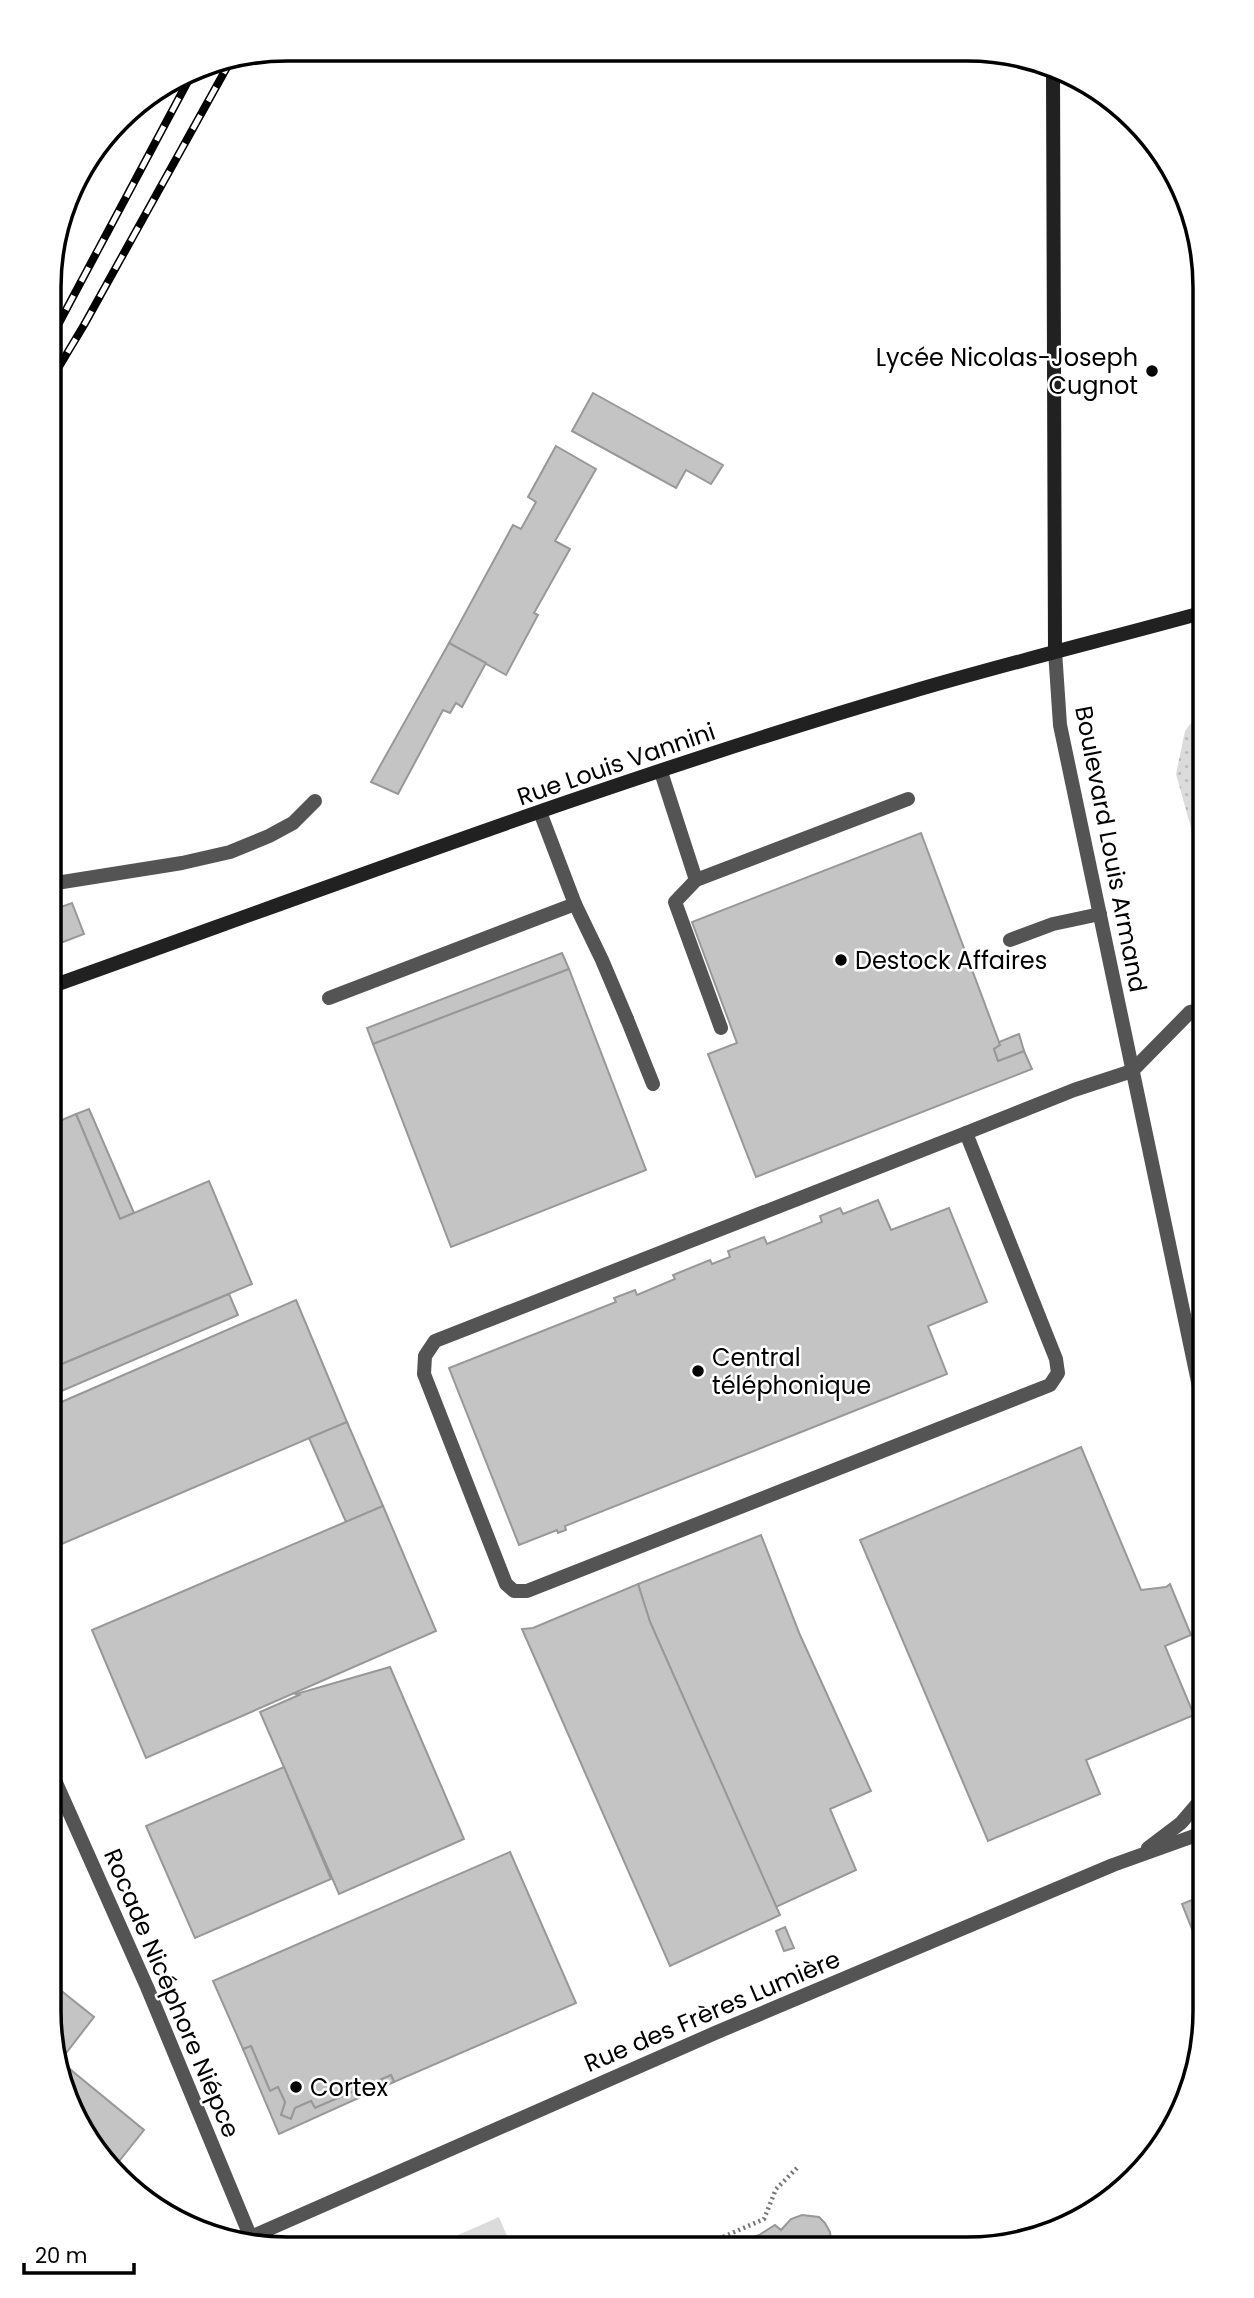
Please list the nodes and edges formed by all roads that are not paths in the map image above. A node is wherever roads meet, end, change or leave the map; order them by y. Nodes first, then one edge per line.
1 (1053, 79) edge
2 (1193, 615) edge
3 (1055, 652) junction
4 (661, 772) junction
5 (908, 799) dead end
6 (315, 801) dead end
7 (540, 812) junction
8 (695, 880) junction
9 (61, 882) edge
10 (575, 904) junction
11 (1100, 914) junction
12 (1010, 940) dead end
13 (61, 983) edge
14 (329, 998) dead end
15 (1193, 1011) edge
16 (721, 1028) dead end
17 (1132, 1071) junction
18 (653, 1084) dead end
19 (966, 1133) junction
20 (1192, 1364) edge
21 (61, 1794) edge
22 (1192, 1810) edge
23 (1192, 1836) edge
24 (1139, 1855) junction
25 (243, 2232) edge
26 (256, 2235) edge

1 - 3 main road, Boulevard Louis Armand
2 - 3 main road, Rue Louis Vannini
3 - 4 main road, Rue Louis Vannini
3 - 11 street, Boulevard Louis Armand
4 - 7 main road, Rue Louis Vannini
4 - 8 street
5 - 8 street
6 - 9 street
7 - 10 street
7 - 13 main road, Rue Louis Vannini
8 - 16 street
10 - 14 street
10 - 18 street
11 - 12 street
11 - 17 street, Boulevard Louis Armand
15 - 17 street
17 - 19 street
17 - 20 street, Boulevard Louis Armand
19 - 19 street
21 - 25 street, Rocade Nicéphore Niépce
22 - 24 street
23 - 24 street, Rue des Frères Lumière
24 - 26 street, Rue des Frères Lumière

